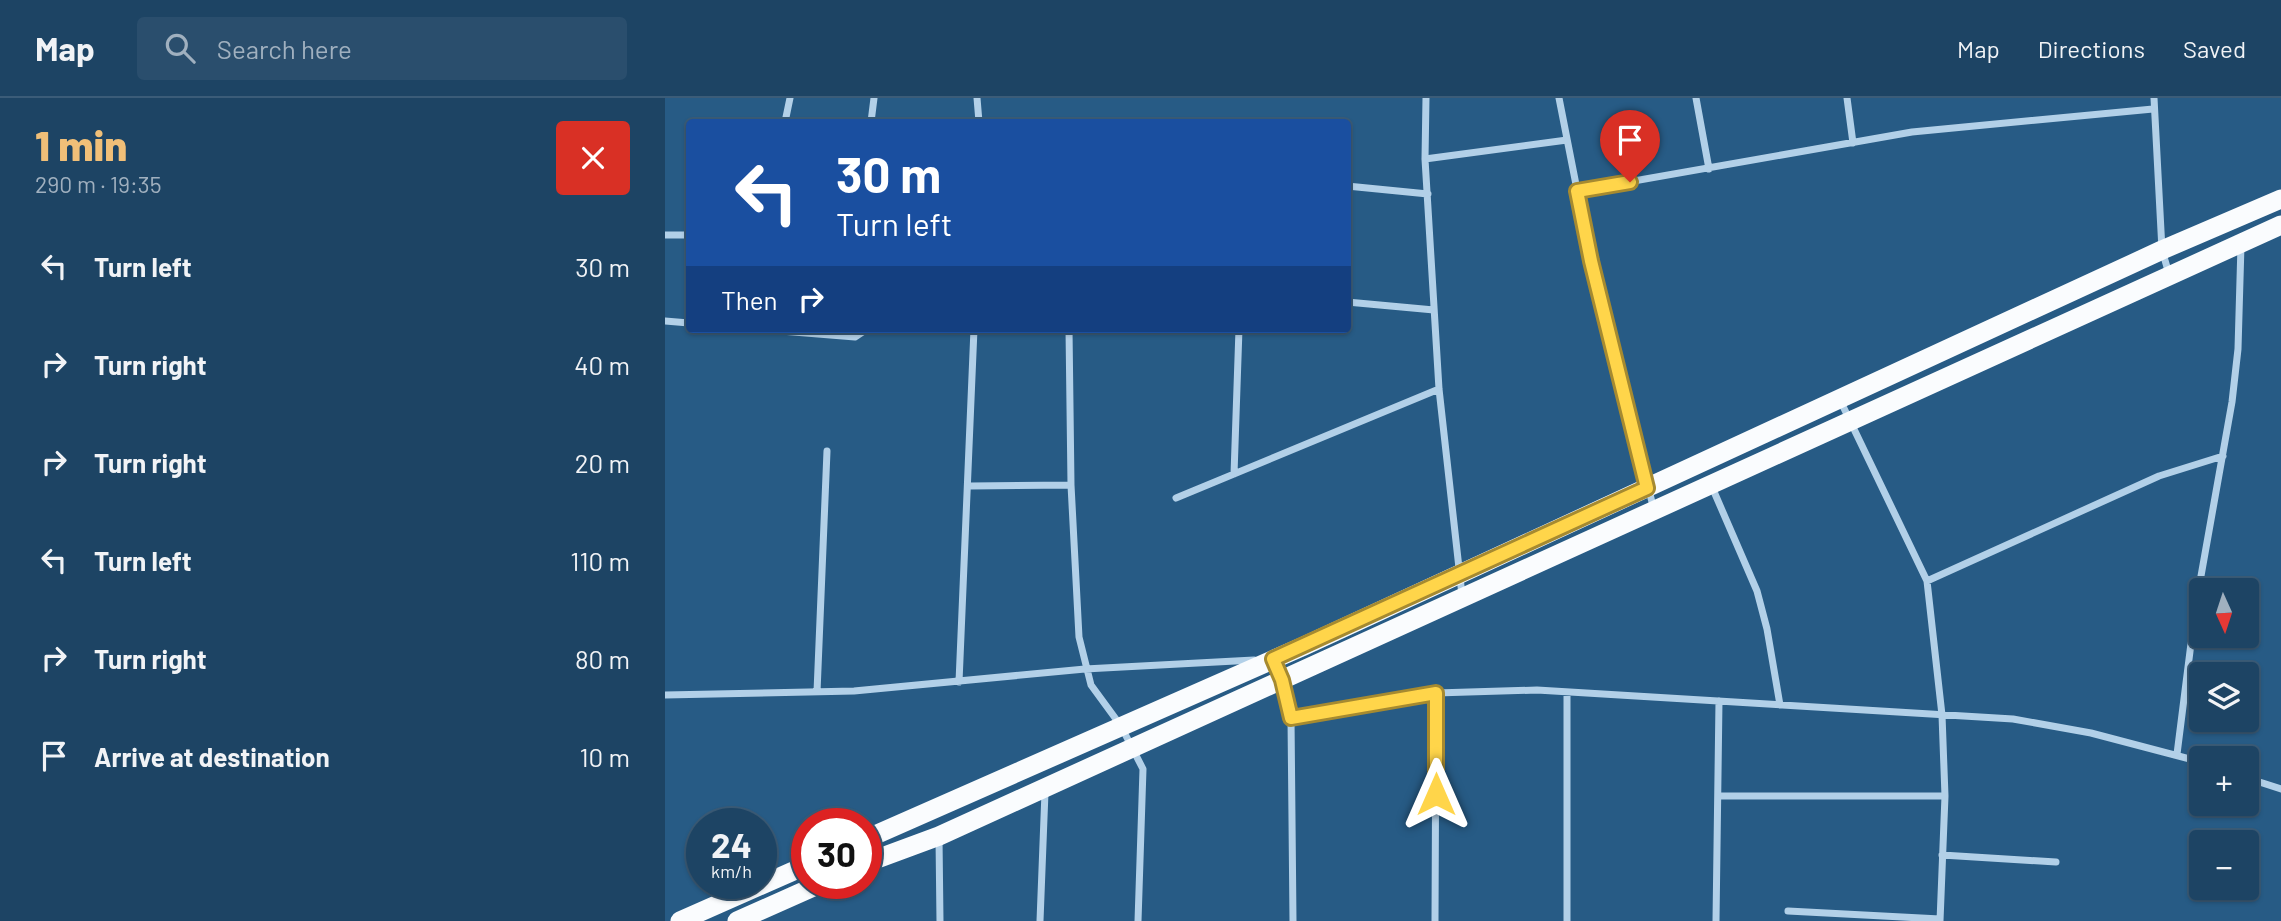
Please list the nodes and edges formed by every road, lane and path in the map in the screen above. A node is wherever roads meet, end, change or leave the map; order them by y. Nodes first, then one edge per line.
1 (790, 98) edge
2 (874, 98) edge
3 (977, 98) edge
4 (1426, 98) edge
5 (1559, 98) edge
6 (1696, 98) edge
7 (1847, 98) edge
8 (2154, 98) edge
9 (2153, 109) junction
10 (786, 119) edge
11 (871, 119) edge
12 (979, 119) edge
13 (1567, 139) junction
14 (1853, 143) junction
15 (1425, 159) junction
16 (1709, 169) junction
17 (1351, 186) edge
18 (1577, 191) junction
19 (1428, 194) junction
20 (2281, 199) edge
21 (2281, 225) edge
22 (665, 234) edge
23 (686, 235) edge
24 (2241, 244) junction
25 (2162, 250) junction
26 (2169, 274) junction
27 (1351, 302) edge
28 (1434, 310) junction
29 (665, 321) edge
30 (686, 323) edge
31 (806, 333) edge
32 (861, 333) edge
33 (974, 333) edge
34 (1069, 333) edge
35 (1239, 333) edge
36 (1439, 389) junction
37 (1840, 400) junction
38 (1851, 422) junction
39 (827, 451) dead end
40 (2223, 456) junction
41 (1234, 474) junction
42 (1071, 485) junction
43 (1711, 485) junction
44 (970, 486) junction
45 (1647, 488) junction
46 (1176, 498) dead end
47 (1654, 512) junction
48 (1458, 573) junction
49 (1927, 581) junction
50 (1462, 596) junction
51 (1273, 659) junction
52 (1085, 669) junction
53 (1282, 680) junction
54 (959, 682) junction
55 (817, 692) junction
56 (1567, 692) junction
57 (1436, 693) junction
58 (665, 695) edge
59 (1719, 701) junction
60 (1780, 705) junction
61 (1942, 715) junction
62 (1291, 718) junction
63 (1121, 726) junction
64 (1132, 746) junction
65 (2177, 754) junction
66 (2189, 758) edge
67 (2259, 782) edge
68 (1045, 788) junction
69 (2281, 789) edge
70 (1720, 796) junction
71 (1945, 796) junction
72 (882, 832) edge
73 (939, 836) junction
74 (1942, 855) junction
75 (882, 857) edge
76 (2056, 862) dead end
77 (791, 872) edge
78 (791, 897) edge
79 (1788, 911) dead end
80 (1940, 920) edge
81 (680, 921) edge
82 (737, 921) edge
83 (940, 921) edge
84 (1040, 921) edge
85 (1138, 921) edge
86 (1293, 921) edge
87 (1435, 921) edge
88 (1567, 921) edge
89 (1716, 921) edge

1 - 10 street
2 - 11 street
3 - 12 street
4 - 15 street
5 - 13 street
6 - 16 street
7 - 14 street
8 - 9 street
9 - 14 street
9 - 25 street
13 - 15 street
13 - 18 street
14 - 16 street
15 - 19 street
16 - 18 street
17 - 19 street
18 - 45 street
19 - 28 street
20 - 25 highway
21 - 24 highway
22 - 23 street
24 - 26 highway
24 - 40 street
25 - 26 street
25 - 37 highway
26 - 38 highway
27 - 28 street
28 - 36 street
29 - 30 street
31 - 32 street
33 - 44 street
34 - 42 street
35 - 41 street
36 - 41 street
36 - 48 street
37 - 38 street
37 - 45 highway
38 - 43 highway
38 - 49 street
39 - 55 street
40 - 49 street
40 - 65 street
41 - 46 street
42 - 44 street
42 - 52 street
43 - 47 highway
43 - 60 street
44 - 54 street
45 - 47 street
45 - 48 highway
47 - 50 highway
48 - 50 street
48 - 51 highway
49 - 61 street
50 - 53 highway
51 - 52 street
51 - 53 street
51 - 63 highway
52 - 54 street
52 - 63 street
53 - 62 street
53 - 64 highway
54 - 55 street
55 - 58 street
56 - 57 street
56 - 59 street
56 - 88 street
57 - 62 street
57 - 87 street
59 - 60 street
59 - 70 street
60 - 61 street
61 - 65 street
61 - 71 street
62 - 86 street
63 - 64 street
63 - 72 highway
64 - 68 highway
64 - 85 street
65 - 66 street
67 - 69 street
68 - 73 highway
68 - 84 street
70 - 71 street
70 - 89 street
71 - 74 street
73 - 75 highway
73 - 83 street
74 - 76 street
74 - 80 street
77 - 81 highway
78 - 82 highway
79 - 80 street

